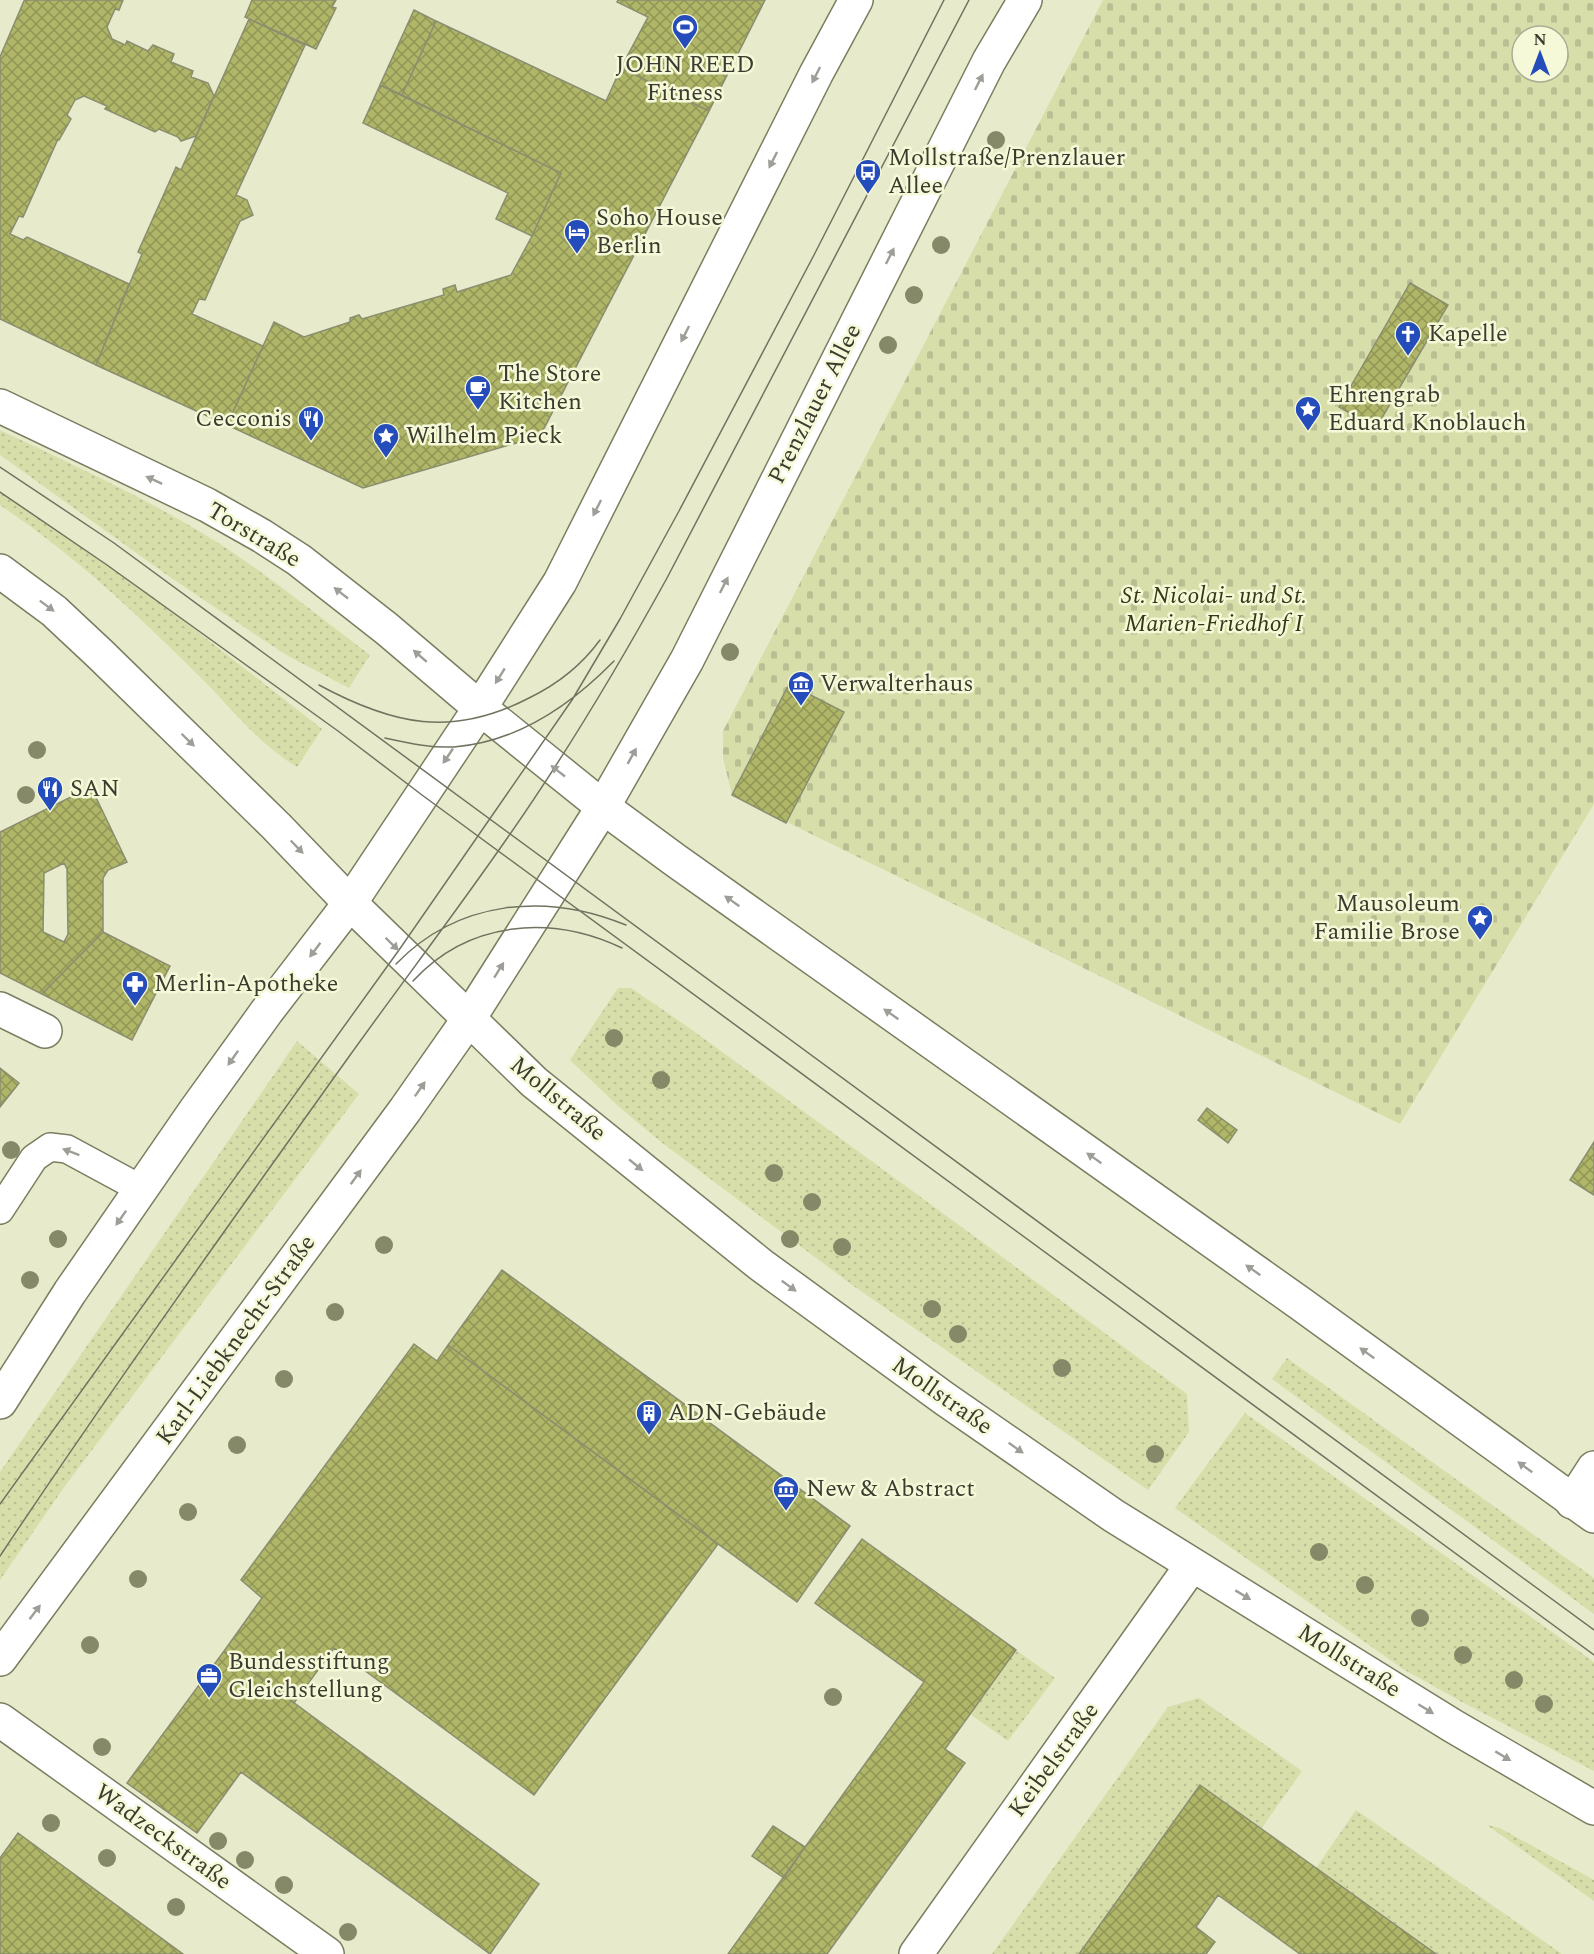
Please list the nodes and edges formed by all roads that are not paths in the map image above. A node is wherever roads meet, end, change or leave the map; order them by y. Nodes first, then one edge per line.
1 (856, 0) edge
2 (1025, 0) edge
3 (0, 406) edge
4 (0, 571) edge
5 (480, 708) junction
6 (603, 807) junction
7 (350, 903) junction
8 (0, 1009) edge
9 (468, 1020) junction
10 (45, 1031) dead end
11 (141, 1190) junction
12 (0, 1210) edge
13 (0, 1402) edge
14 (1594, 1468) edge
15 (1583, 1509) edge
16 (1192, 1565) junction
17 (0, 1659) edge
18 (0, 1720) edge
19 (1594, 1808) edge
20 (327, 1954) edge
21 (916, 1954) edge

1 -> 5 main road
6 -> 2 main road, Prenzlauer Allee
5 -> 3 main road, Torstraße
4 -> 7 main road
6 -> 5 main road
5 -> 7 main road
9 -> 6 main road, Prenzlauer Allee
15 -> 6 main road
7 -> 9 main road, Mollstraße
7 -> 11 main road
8 - 10 main road
9 -> 16 main road, Mollstraße
17 -> 9 main road, Karl-Liebknecht-Straße
11 -> 12 lane
11 -> 13 main road
14 - 15 main road
16 -> 19 main road, Mollstraße
16 - 21 main road, Keibelstraße
18 - 20 main road, Wadzeckstraße

